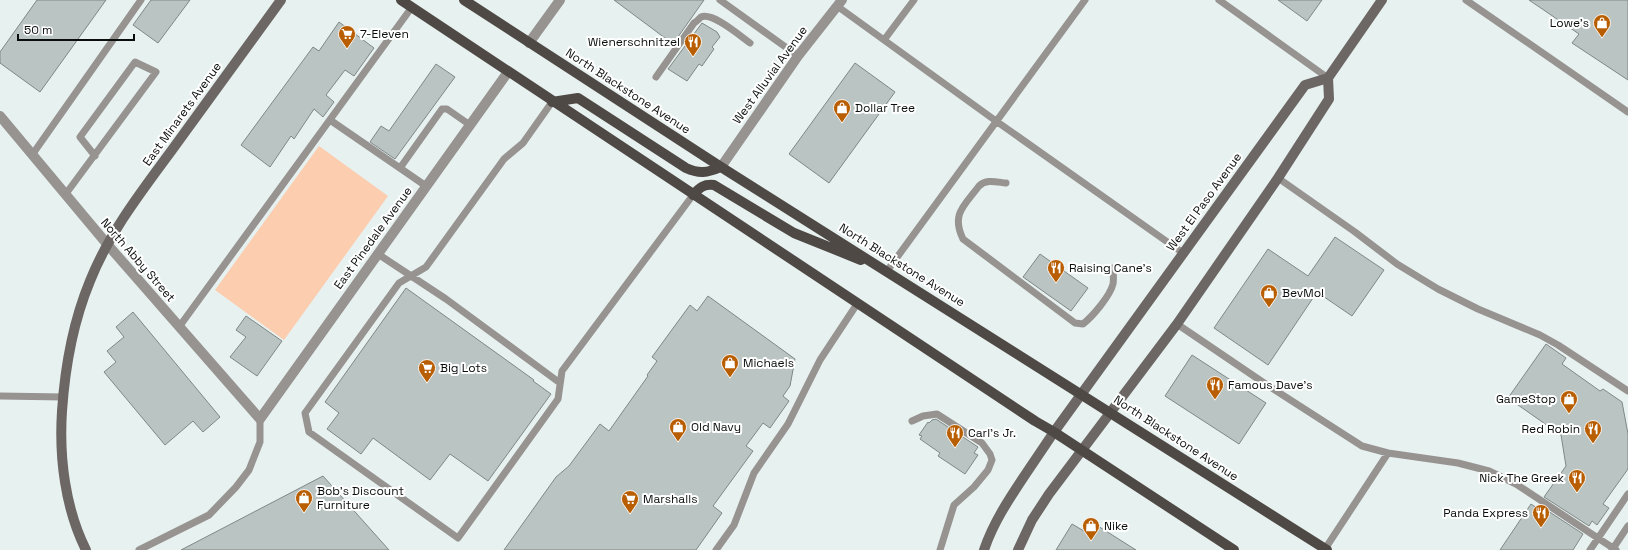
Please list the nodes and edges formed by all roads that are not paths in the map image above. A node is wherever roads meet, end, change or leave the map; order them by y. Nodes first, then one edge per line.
1 (141, 0) edge
2 (281, 0) edge
3 (401, 0) edge
4 (464, 0) edge
5 (559, 0) edge
6 (720, 0) edge
7 (914, 0) edge
8 (1085, 0) edge
9 (1218, 0) edge
10 (1382, 0) edge
11 (1466, 0) edge
12 (840, 3) edge
13 (412, 7) junction
14 (884, 40) junction
15 (529, 43) junction
16 (750, 43) dead end
17 (798, 56) junction
18 (508, 72) junction
19 (656, 77) dead end
20 (1328, 78) junction
21 (552, 102) junction
22 (1628, 112) edge
23 (0, 116) edge
24 (330, 120) junction
25 (996, 121) junction
26 (470, 125) junction
27 (32, 155) junction
28 (95, 156) junction
29 (721, 167) junction
30 (400, 168) junction
31 (1278, 178) junction
32 (1006, 183) dead end
33 (426, 186) junction
34 (65, 195) junction
35 (693, 195) junction
36 (107, 244) junction
37 (1183, 253) junction
38 (378, 254) junction
39 (1113, 268) dead end
40 (887, 271) junction
41 (411, 276) junction
42 (857, 304) junction
43 (1177, 324) junction
44 (180, 327) junction
45 (560, 383) junction
46 (1628, 391) edge
47 (1081, 394) junction
48 (0, 396) edge
49 (63, 397) junction
50 (1111, 412) junction
51 (260, 419) junction
52 (912, 421) dead end
53 (1054, 432) junction
54 (1081, 450) junction
55 (1388, 453) junction
56 (1628, 494) edge
57 (1628, 526) edge
58 (1598, 538) junction
59 (1326, 549) edge
60 (1614, 549) edge
61 (86, 550) edge
62 (139, 550) edge
63 (716, 550) edge
64 (940, 550) edge
65 (984, 550) edge
66 (1018, 550) edge
67 (1234, 550) edge
68 (1590, 550) edge

1 - 27 lane
2 - 36 street, East Minarets Avenue
3 - 13 main road
4 - 15 main road, North Blackstone Avenue
5 - 15 street
6 - 17 lane
7 - 14 lane
8 - 25 lane
9 - 20 lane
10 - 20 street
11 - 22 lane
12 - 14 lane
12 - 17 street, West Alluvial Avenue
13 - 18 main road
13 - 24 lane
14 - 25 lane
15 - 29 main road, North Blackstone Avenue
16 - 19 lane
17 - 29 street, West Alluvial Avenue
18 - 21 main road
18 - 26 street, East Pinedale Avenue
20 - 31 street
20 - 37 street, West El Paso Avenue
21 - 29 main road
21 - 35 main road
21 - 41 lane
23 - 27 street, North Abby Street
24 - 30 lane
24 - 44 lane
25 - 37 lane
25 - 40 lane
26 - 30 lane
26 - 33 street, East Pinedale Avenue
27 - 34 street, North Abby Street
28 - 28 lane
28 - 34 lane
29 - 40 main road, North Blackstone Avenue
30 - 33 lane
31 - 43 street
31 - 46 lane
32 - 39 lane
33 - 38 street, East Pinedale Avenue
34 - 36 street, North Abby Street
35 - 40 main road
35 - 42 main road
35 - 45 lane
36 - 44 street, North Abby Street
36 - 49 street, East Minarets Avenue
37 - 47 street, West El Paso Avenue
38 - 41 lane
38 - 51 street, East Pinedale Avenue
40 - 47 main road, North Blackstone Avenue
41 - 45 lane
41 - 45 lane
42 - 53 main road
42 - 63 lane
43 - 50 street
43 - 55 lane
44 - 51 street, North Abby Street
47 - 50 main road, North Blackstone Avenue
47 - 53 street, West El Paso Avenue
48 - 49 lane
49 - 61 street, East Minarets Avenue
50 - 54 street
50 - 59 main road, North Blackstone Avenue
51 - 62 lane
52 - 64 lane
53 - 54 main road
53 - 65 street, West El Paso Avenue
54 - 66 street
54 - 67 main road
55 - 58 lane
55 - 59 lane
56 - 58 lane
57 - 60 lane
58 - 60 lane
58 - 68 lane

